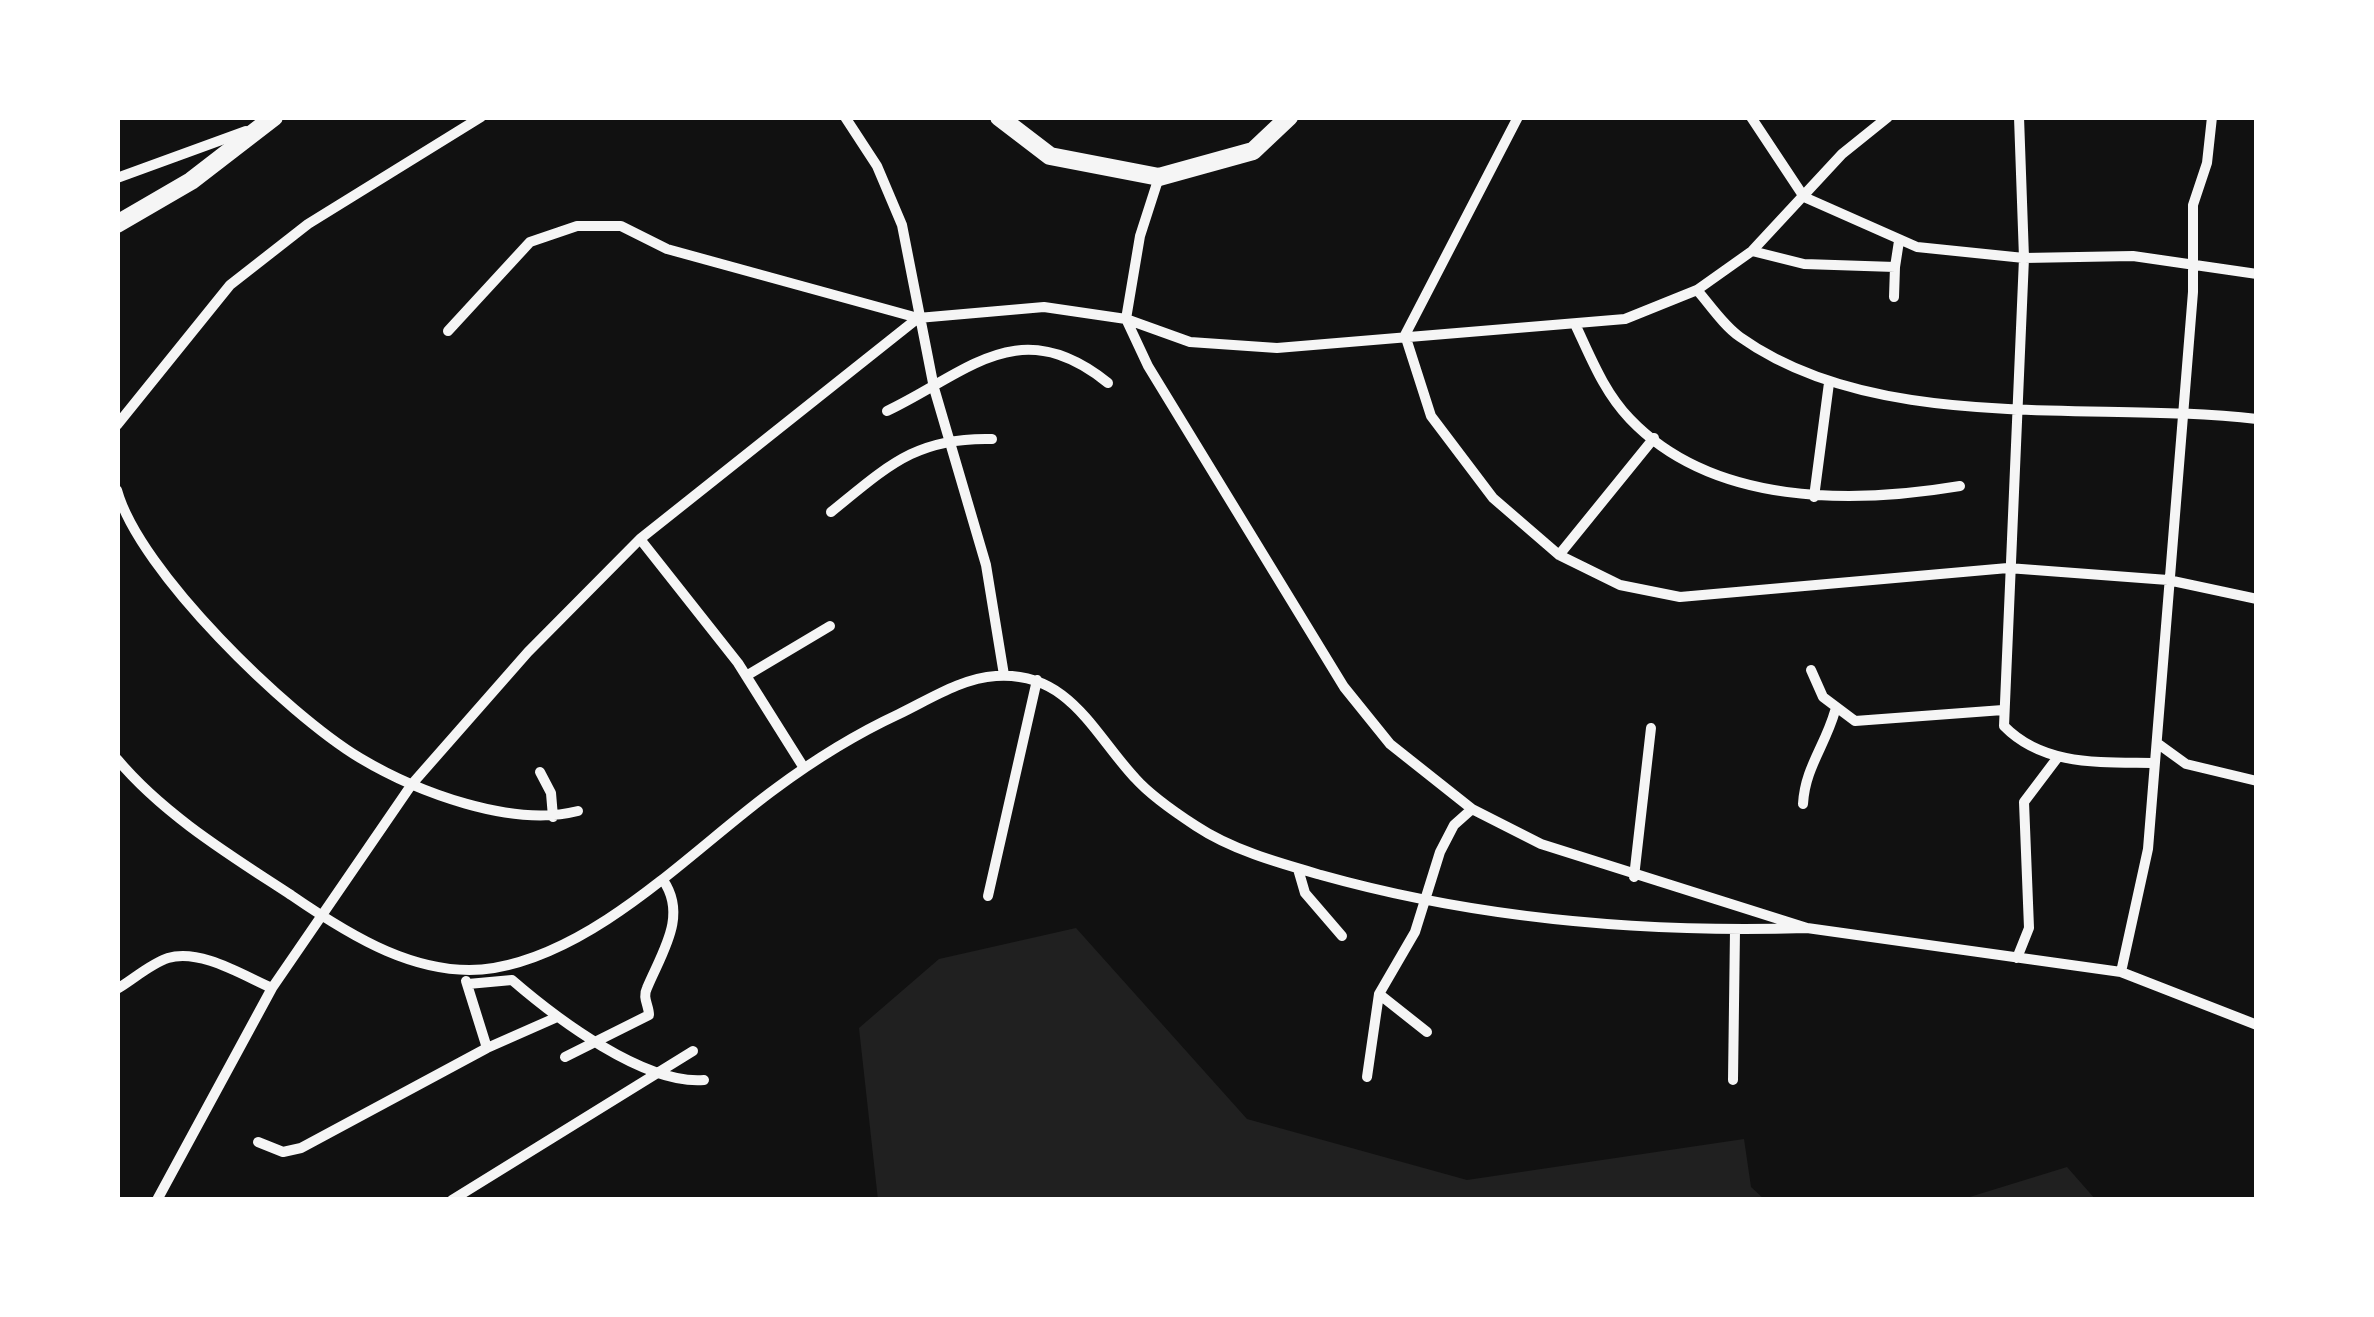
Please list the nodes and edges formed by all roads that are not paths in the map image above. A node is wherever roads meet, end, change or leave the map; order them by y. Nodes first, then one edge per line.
1 (481, 117) edge
2 (845, 117) edge
3 (999, 117) edge
4 (1288, 117) edge
5 (1518, 117) edge
6 (1751, 117) edge
7 (1888, 117) edge
8 (2019, 117) edge
9 (2212, 117) edge
10 (272, 118) edge
11 (1159, 177) junction
12 (117, 178) edge
13 (1804, 197) junction
14 (118, 224) edge
15 (1899, 241) junction
16 (1752, 251) junction
17 (2024, 258) junction
18 (2193, 264) junction
19 (1895, 268) junction
20 (2257, 274) edge
21 (1697, 290) junction
22 (1894, 296) dead end
23 (918, 318) junction
24 (1126, 320) junction
25 (1575, 324) junction
26 (448, 331) dead end
27 (1405, 335) junction
28 (1108, 382) dead end
29 (1829, 382) junction
30 (934, 388) junction
31 (2014, 407) junction
32 (2182, 410) junction
33 (887, 411) dead end
34 (2257, 419) edge
35 (117, 424) edge
36 (949, 438) junction
37 (1654, 438) junction
38 (992, 439) dead end
39 (1960, 486) dead end
40 (117, 490) edge
41 (1814, 497) junction
42 (831, 512) dead end
43 (640, 538) junction
44 (1559, 555) junction
45 (2008, 568) junction
46 (2168, 580) junction
47 (2257, 598) edge
48 (830, 626) dead end
49 (1811, 670) dead end
50 (1004, 675) junction
51 (746, 676) junction
52 (1037, 680) junction
53 (2003, 710) junction
54 (1835, 711) junction
55 (1651, 728) dead end
56 (2157, 743) junction
57 (2058, 757) junction
58 (117, 759) edge
59 (2156, 763) junction
60 (805, 768) junction
61 (540, 772) dead end
62 (2257, 781) edge
63 (412, 784) junction
64 (1803, 804) dead end
65 (1472, 808) junction
66 (578, 811) dead end
67 (553, 817) junction
68 (1298, 869) junction
69 (1634, 877) junction
70 (663, 880) junction
71 (988, 896) dead end
72 (1421, 901) junction
73 (318, 914) junction
74 (1807, 928) junction
75 (1735, 930) junction
76 (1342, 936) dead end
77 (2017, 958) junction
78 (462, 966) junction
79 (2121, 972) junction
80 (468, 985) junction
81 (272, 988) junction
82 (117, 989) edge
83 (1379, 994) junction
84 (555, 1018) junction
85 (2257, 1025) edge
86 (1427, 1031) dead end
87 (598, 1041) junction
88 (487, 1048) junction
89 (693, 1051) dead end
90 (566, 1058) dead end
91 (660, 1072) junction
92 (1367, 1077) dead end
93 (704, 1080) dead end
94 (1733, 1080) dead end
95 (258, 1142) dead end
96 (157, 1200) edge
97 (452, 1200) edge

1 - 35 street
2 - 23 street
3 - 11 highway
4 - 11 highway
5 - 27 street
6 - 13 street
7 - 13 street
8 - 17 street
9 - 18 street
10 - 12 street
10 - 14 highway
11 - 24 street
13 - 15 street
13 - 16 street
15 - 17 street
15 - 19 street
16 - 19 street
16 - 21 street
17 - 18 street
17 - 31 street
18 - 20 street
18 - 32 street
19 - 22 street
21 - 25 street
21 - 29 street
23 - 24 street
23 - 26 street
23 - 30 street
23 - 43 street
24 - 27 street
24 - 65 street
25 - 27 street
25 - 37 street
27 - 44 street
28 - 30 street
29 - 31 street
29 - 41 street
30 - 33 street
30 - 36 street
31 - 32 street
31 - 45 street
32 - 34 street
32 - 46 street
36 - 38 street
36 - 42 street
36 - 50 street
37 - 41 street
37 - 44 street
39 - 41 street
40 - 63 street
43 - 51 street
43 - 63 street
44 - 45 street
45 - 46 street
45 - 53 street
46 - 47 street
46 - 56 street
48 - 51 street
49 - 54 street
50 - 52 street
50 - 60 street
51 - 60 street
52 - 68 street
52 - 71 street
53 - 54 street
53 - 57 street
54 - 64 street
55 - 69 street
56 - 59 street
56 - 62 street
57 - 59 street
57 - 77 street
58 - 73 street
59 - 79 street
60 - 70 street
61 - 67 street
63 - 67 street
63 - 73 street
65 - 69 street
65 - 72 street
66 - 67 street
68 - 72 street
68 - 76 street
69 - 74 street
70 - 78 street
70 - 87 street
72 - 75 street
72 - 83 street
73 - 78 street
73 - 81 street
74 - 75 street
74 - 77 street
75 - 94 street
77 - 79 street
78 - 80 street
79 - 85 street
80 - 84 street
80 - 88 street
81 - 82 street
81 - 96 street
83 - 86 street
83 - 92 street
84 - 87 street
84 - 88 street
87 - 90 street
87 - 91 street
88 - 95 street
89 - 91 street
91 - 93 street
91 - 97 street

